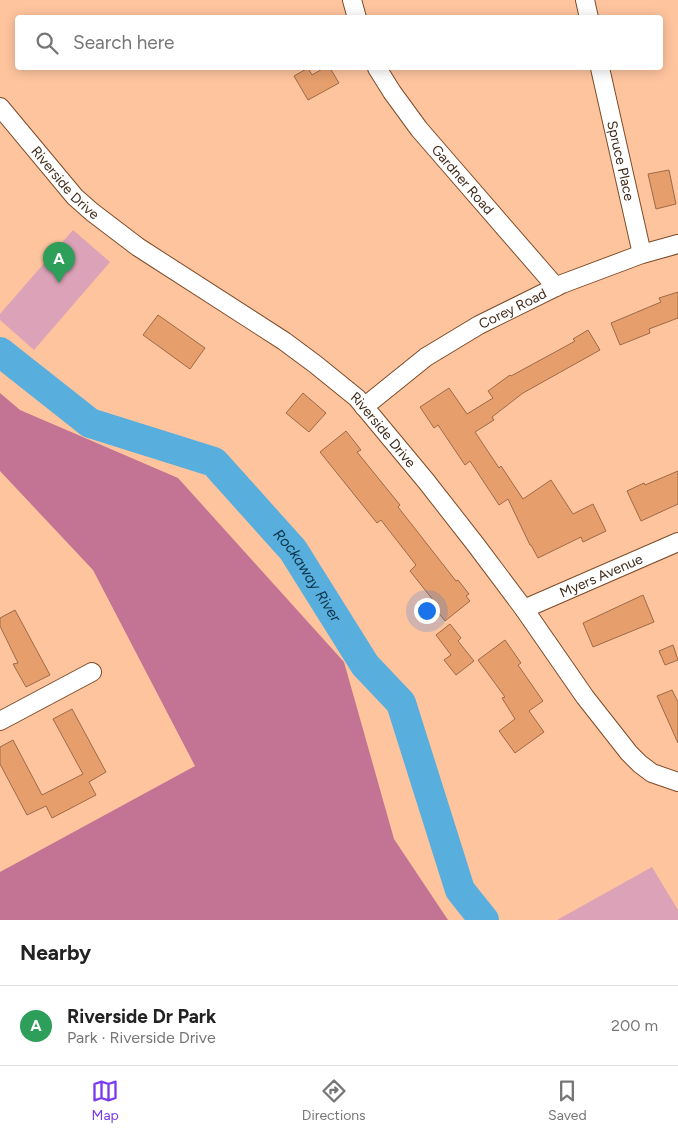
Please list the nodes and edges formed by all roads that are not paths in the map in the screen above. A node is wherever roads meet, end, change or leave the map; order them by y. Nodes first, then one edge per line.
1 (352, 0) edge
2 (585, 0) edge
3 (356, 15) edge
4 (588, 15) edge
5 (378, 70) edge
6 (600, 70) edge
7 (0, 107) edge
8 (678, 244) edge
9 (642, 254) junction
10 (556, 287) junction
11 (364, 407) junction
12 (678, 542) edge
13 (524, 609) junction
14 (92, 672) dead end
15 (0, 721) edge
16 (678, 782) edge

1 - 3 street
2 - 4 street
5 - 10 street, Gardner Road
6 - 9 street, Spruce Place
7 - 11 street, Riverside Drive
8 - 9 street, Corey Road
9 - 10 street, Corey Road
10 - 11 street, Corey Road
11 - 13 street, Riverside Drive
12 - 13 street, Myers Avenue
13 - 16 street, Riverside Drive
14 - 15 street

